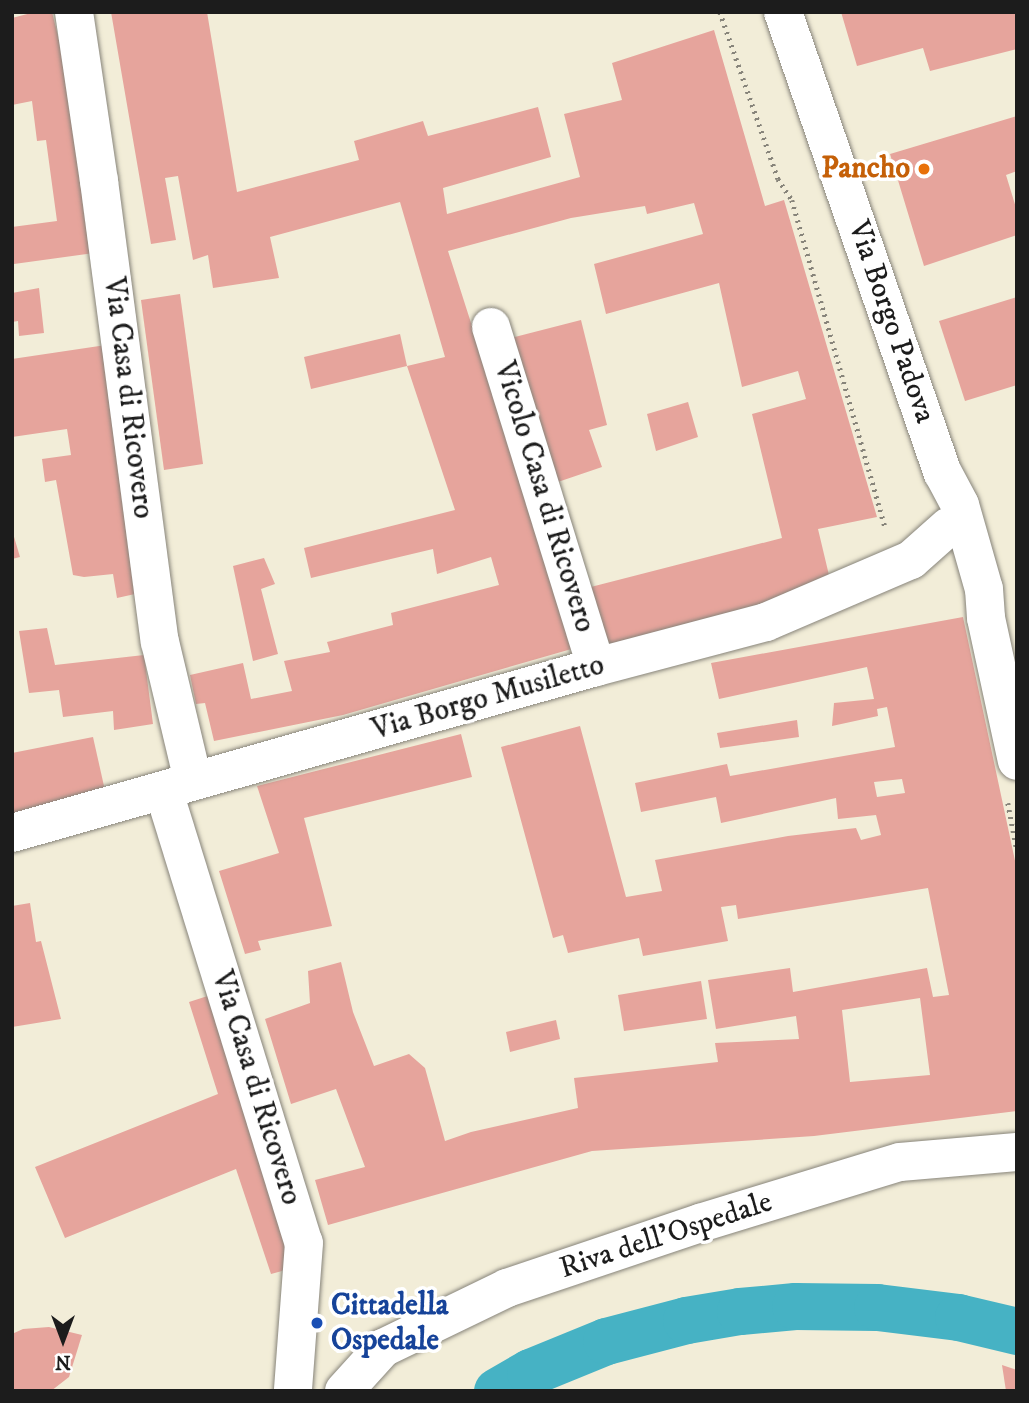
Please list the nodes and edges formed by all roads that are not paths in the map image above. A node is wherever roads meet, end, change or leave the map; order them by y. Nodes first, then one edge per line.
1 (74, 12) edge
2 (783, 12) edge
3 (491, 327) dead end
4 (943, 473) junction
5 (948, 527) junction
6 (986, 618) junction
7 (596, 667) junction
8 (1012, 779) edge
9 (178, 787) junction
10 (12, 833) edge
11 (1017, 1152) edge
12 (293, 1391) edge
13 (344, 1391) edge

1 - 9 street, Via Casa di Ricovero
2 - 4 street, Via Borgo Padova
3 - 7 street, Vicolo Casa di Ricovero
4 - 5 street, Via Borgo Padova
4 - 6 street, Via Borgo Padova
5 - 6 street, Via Borgo Padova
5 - 7 street, Via Borgo Musiletto
6 - 8 street, Via Borgo Padova
7 - 9 street, Via Borgo Musiletto
9 - 10 street, Via Borgo Musiletto
9 - 12 street, Via Casa di Ricovero
11 - 13 street, Riva dell'Ospedale

